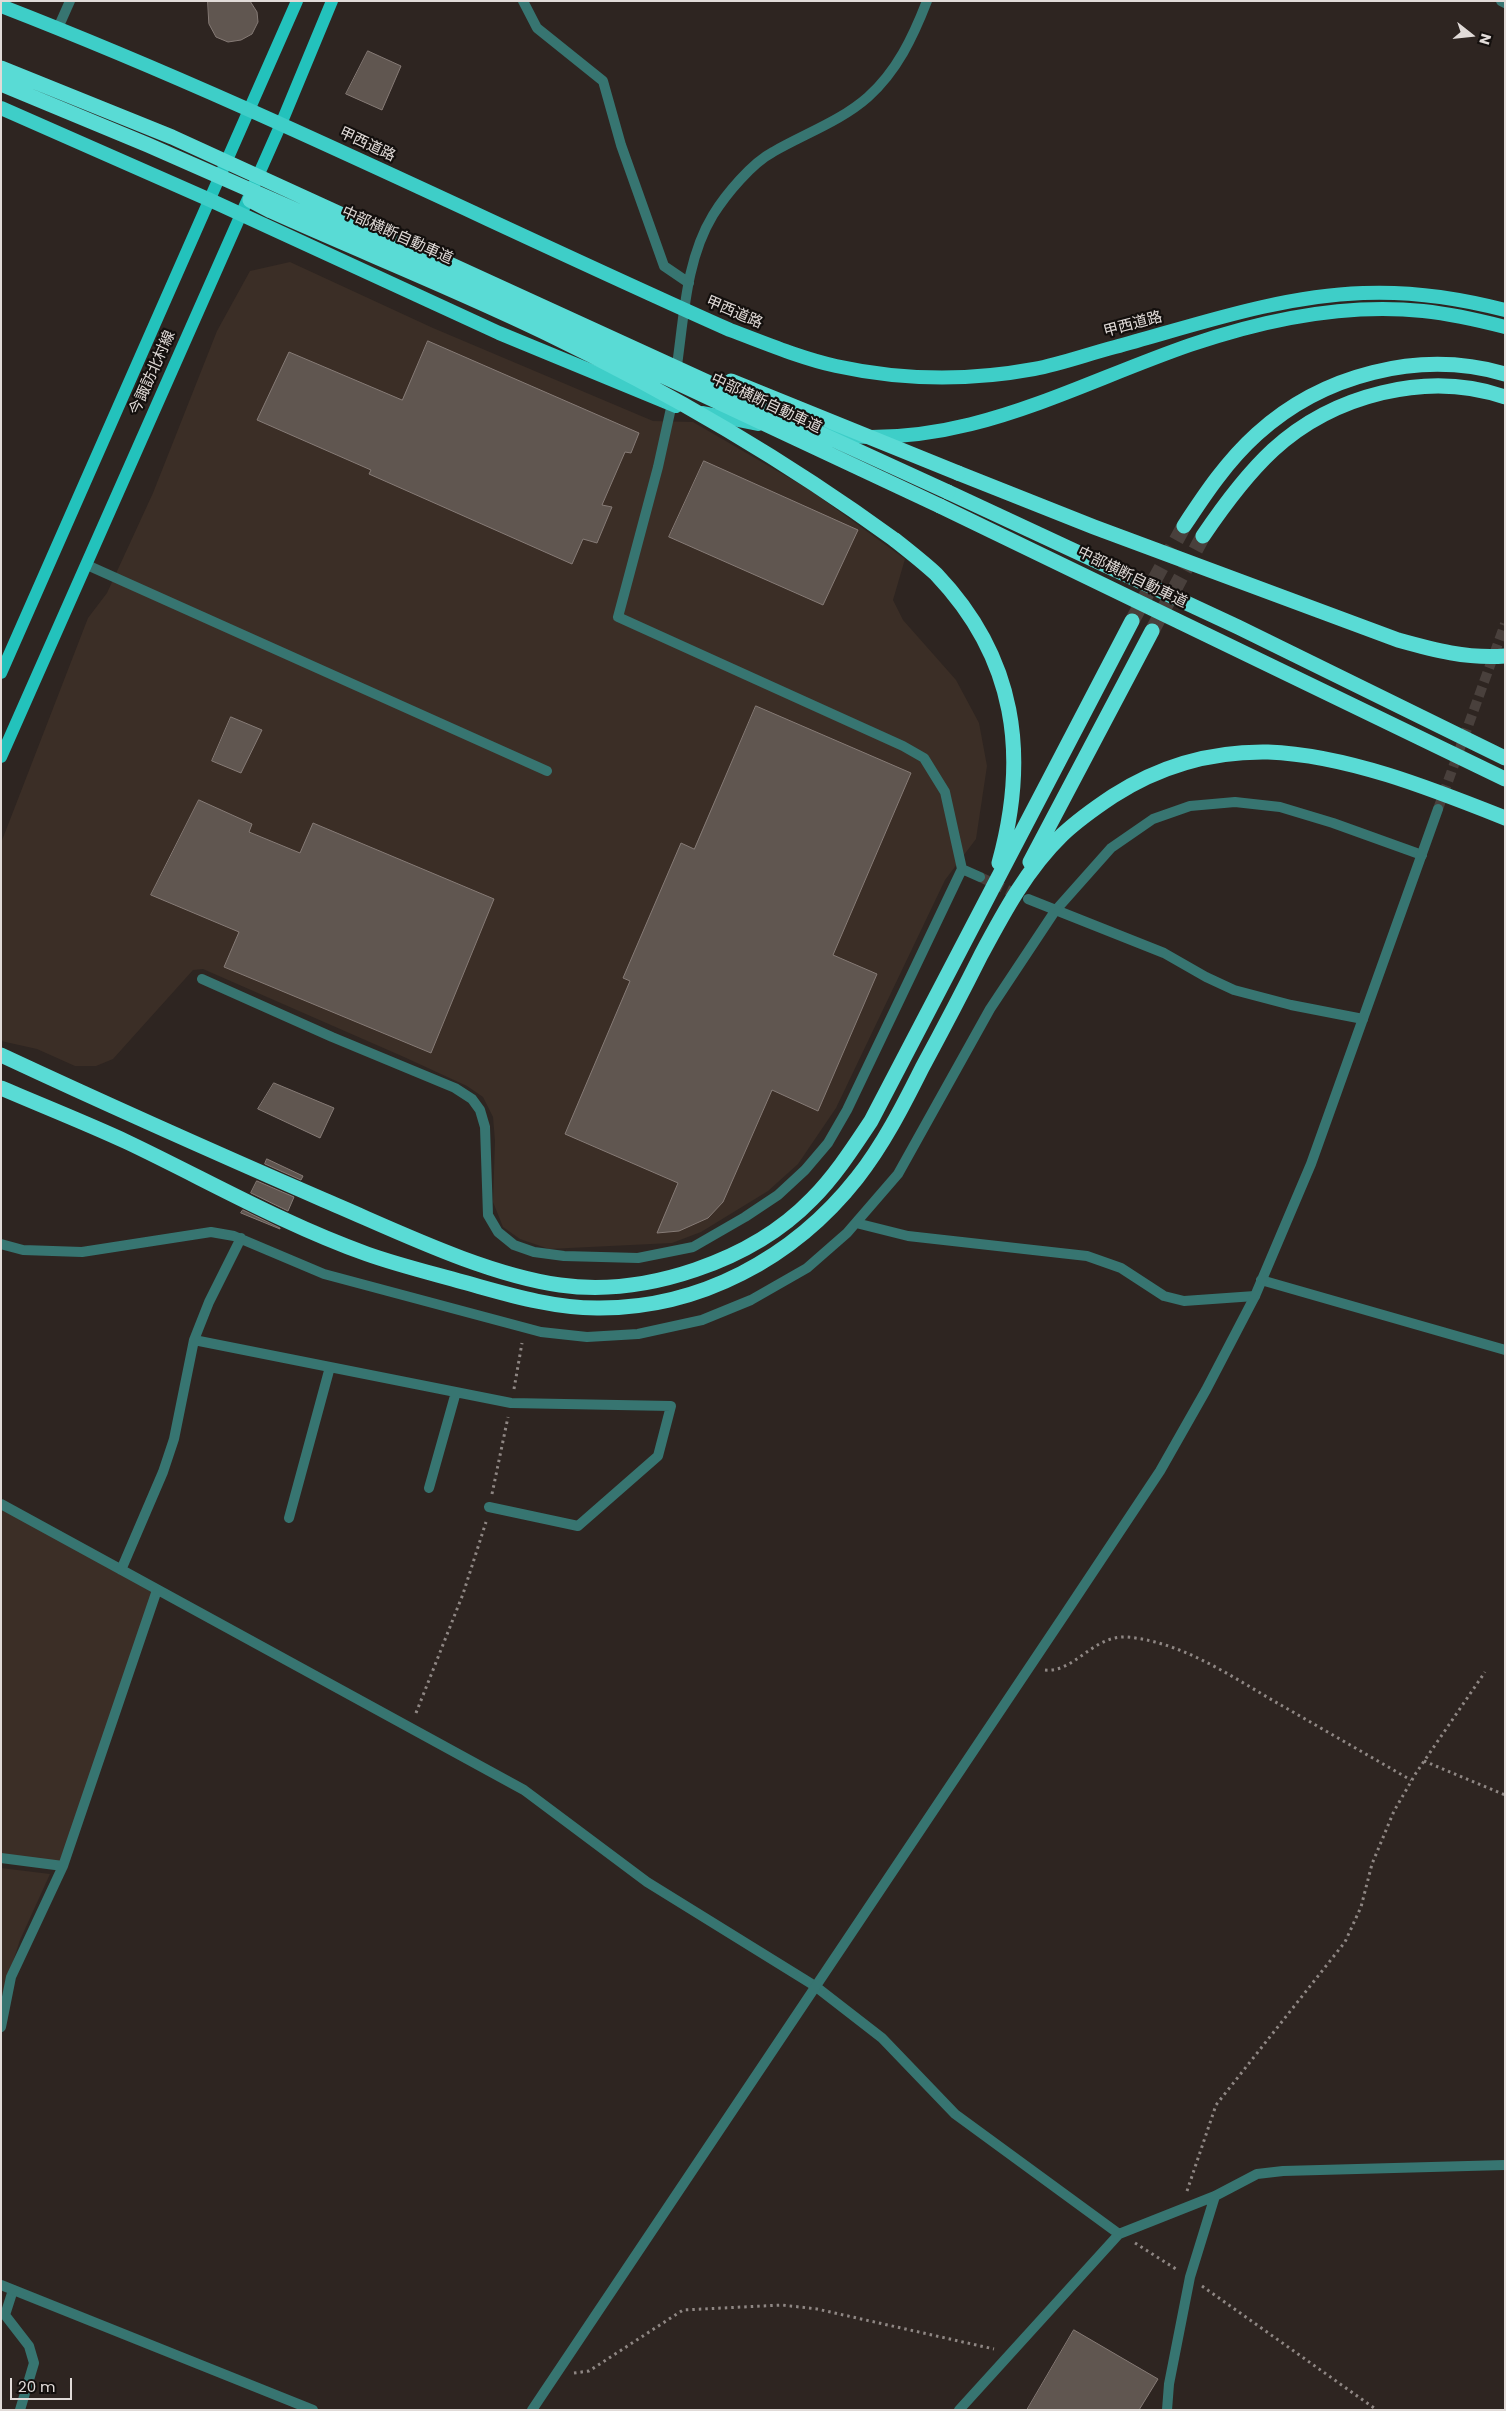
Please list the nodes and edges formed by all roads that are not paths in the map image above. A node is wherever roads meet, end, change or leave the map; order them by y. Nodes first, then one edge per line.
1 (70, 1) edge
2 (297, 1) edge
3 (332, 1) edge
4 (523, 1) edge
5 (927, 1) edge
6 (1501, 1) edge
7 (1505, 3) edge
8 (1, 6) edge
9 (58, 28) junction
10 (1, 68) edge
11 (1, 84) edge
12 (1, 108) edge
13 (250, 110) junction
14 (281, 124) junction
15 (148, 145) junction
16 (210, 200) junction
17 (240, 215) junction
18 (689, 283) junction
19 (538, 302) junction
20 (685, 310) junction
21 (1505, 310) edge
22 (1505, 327) edge
23 (1505, 374) edge
24 (1505, 397) edge
25 (672, 405) junction
26 (1184, 526) tunnel mouth
27 (1203, 536) tunnel mouth
28 (87, 565) junction
29 (1132, 621) tunnel mouth
30 (1152, 631) tunnel mouth
31 (1505, 656) edge
32 (1, 673) edge
33 (1, 757) edge
34 (1505, 758) edge
35 (547, 771) dead end
36 (1505, 778) edge
37 (1438, 809) tunnel mouth
38 (1505, 818) edge
39 (1422, 855) junction
40 (962, 869) junction
41 (980, 878) tunnel mouth
42 (990, 894) junction
43 (1028, 899) tunnel mouth
44 (1008, 903) junction
45 (1055, 911) junction
46 (202, 979) dead end
47 (1363, 1019) junction
48 (1, 1055) edge
49 (1, 1088) edge
50 (856, 1223) junction
51 (240, 1238) junction
52 (1, 1244) edge
53 (1261, 1280) junction
54 (1255, 1296) junction
55 (194, 1340) junction
56 (1505, 1350) edge
57 (330, 1367) junction
58 (456, 1392) junction
59 (429, 1488) dead end
60 (1, 1504) edge
61 (489, 1507) road end
62 (289, 1518) dead end
63 (121, 1570) junction
64 (157, 1590) junction
65 (1, 1858) edge
66 (63, 1866) junction
67 (815, 1986) junction
68 (1, 2026) edge
69 (1505, 2164) edge
70 (1214, 2196) junction
71 (1119, 2234) junction
72 (1, 2285) edge
73 (13, 2290) junction
74 (20, 2410) edge
75 (313, 2410) edge
76 (532, 2410) edge
77 (959, 2410) edge
78 (1167, 2410) edge

1 - 9 street
2 - 13 main road, 今諏訪北村線
3 - 14 main road, 今諏訪北村線
4 - 18 street
5 - 18 street
6 - 7 street
8 - 9 highway, 甲西道路
9 - 13 highway, 甲西道路
10 - 19 highway, 中部横断自動車道, bridge
11 - 15 highway, 中部横断自動車道, bridge
12 - 16 highway
13 - 14 highway, 甲西道路
13 - 16 main road, 今諏訪北村線
14 - 17 main road, 今諏訪北村線
14 - 20 highway, 甲西道路
15 - 36 highway, 中部横断自動車道, bridge
15 - 42 highway, bridge
16 - 17 highway
16 - 32 main road, 今諏訪北村線
17 - 25 highway
17 - 28 main road, 今諏訪北村線
18 - 20 street
19 - 31 highway, bridge
19 - 34 highway, 中部横断自動車道, bridge
20 - 21 highway, 甲西道路
20 - 25 street
22 - 25 highway
23 - 26 highway
24 - 27 highway
25 - 40 street
28 - 33 main road, 今諏訪北村線
28 - 35 street
29 - 42 highway
30 - 44 highway
37 - 39 street
38 - 44 highway
39 - 45 street
39 - 47 street
40 - 41 street
40 - 46 street
42 - 48 highway
43 - 45 street
44 - 49 highway
45 - 47 street
45 - 50 street
47 - 53 street
50 - 51 street
50 - 54 street
51 - 52 street
51 - 55 street
53 - 54 street
53 - 56 street
54 - 67 street
55 - 57 street
55 - 63 street
57 - 58 street
57 - 62 street
58 - 59 street
58 - 61 street
60 - 63 street
63 - 64 street
64 - 66 street
64 - 67 street
65 - 66 street
66 - 68 street
67 - 71 street
67 - 76 street
69 - 70 street
70 - 71 street
70 - 78 street
71 - 77 street
72 - 73 street
73 - 74 street
73 - 75 street

